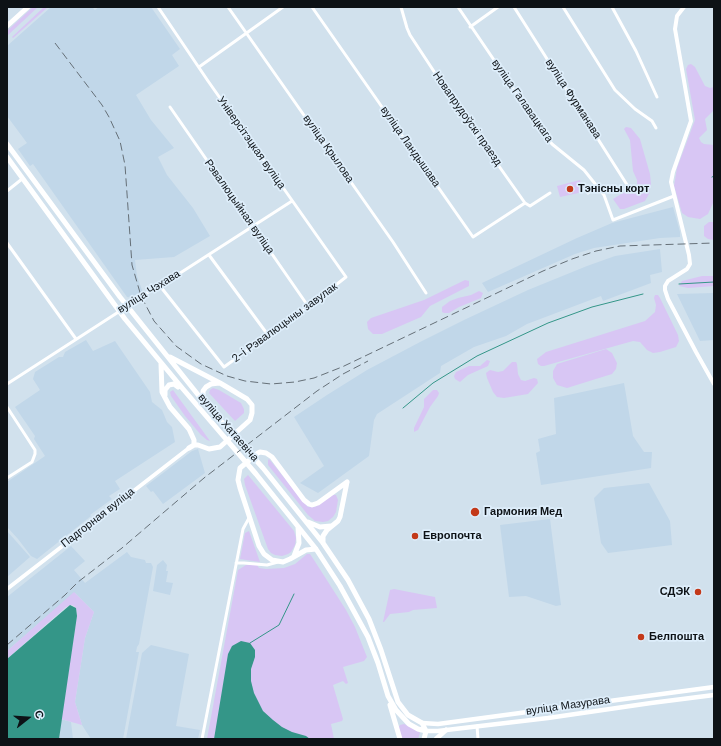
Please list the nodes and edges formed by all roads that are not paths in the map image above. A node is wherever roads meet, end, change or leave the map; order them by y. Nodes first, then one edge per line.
1 (28, 7) edge
2 (158, 7) edge
3 (228, 7) edge
4 (283, 7) edge
5 (312, 7) edge
6 (401, 7) edge
7 (458, 7) edge
8 (498, 7) edge
9 (514, 7) edge
10 (563, 7) edge
11 (612, 7) edge
12 (684, 7) edge
13 (7, 26) edge
14 (470, 27) junction
15 (247, 33) junction
16 (199, 67) junction
17 (656, 98) dead end
18 (170, 107) dead end
19 (656, 128) dead end
20 (7, 144) edge
21 (7, 157) edge
22 (22, 179) junction
23 (597, 186) junction
24 (7, 191) edge
25 (631, 191) dead end
26 (550, 193) dead end
27 (588, 193) dead end
28 (674, 196) junction
29 (292, 202) junction
30 (525, 203) junction
31 (253, 227) junction
32 (7, 243) edge
33 (209, 255) junction
34 (346, 277) joint
35 (160, 286) junction
36 (426, 293) dead end
37 (126, 304) junction
38 (308, 306) junction
39 (120, 311) junction
40 (268, 335) junction
41 (76, 339) junction
42 (167, 356) junction
43 (161, 364) junction
44 (220, 383) junction
45 (7, 384) edge
46 (714, 384) edge
47 (183, 390) junction
48 (204, 400) junction
49 (166, 402) junction
50 (7, 407) edge
51 (192, 446) junction
52 (7, 478) edge
53 (249, 518) junction
54 (305, 520) junction
55 (298, 526) junction
56 (332, 526) junction
57 (322, 543) junction
58 (316, 549) junction
59 (293, 558) junction
60 (279, 562) junction
61 (236, 563) junction
62 (7, 589) edge
63 (714, 687) edge
64 (714, 695) edge
65 (388, 696) junction
66 (476, 718) junction
67 (422, 723) junction
68 (476, 726) junction
69 (446, 730) junction
70 (426, 731) junction
71 (202, 739) edge
72 (400, 739) edge
73 (424, 739) edge
74 (436, 739) edge
75 (478, 739) edge

1 - 13 main road
2 - 16 street, Універсітэцкая вуліца
3 - 15 street, вуліца Крылова
4 - 15 street
5 - 30 street, вуліца Ландышава
6 - 30 street, Новапрудоўскі праезд
7 - 14 street, вуліца Галавацкага
8 - 14 street
9 - 25 street, вуліца Фурманава
10 - 19 street
11 - 17 street
12 - 28 street
14 - 23 street, вуліца Галавацкага
15 - 16 street
15 - 36 street, вуліца Крылова
16 - 29 street, Універсітэцкая вуліца
18 - 31 street, Рэвалюцыйная вуліца
20 - 37 main road, вуліца Хатаевіча
21 - 22 main road, вуліца Хатаевіча
22 - 24 street
22 - 39 main road, вуліца Хатаевіча
23 - 27 street
23 - 28 street, вуліца Галавацкага
26 - 30 street
28 - 46 street
29 - 31 street, вуліца Чэхава
29 - 34 street, Універсітэцкая вуліца
31 - 33 street, вуліца Чэхава
31 - 38 street, Рэвалюцыйная вуліца
32 - 41 street
33 - 35 street, вуліца Чэхава
33 - 40 street
34 - 38 street, 2-і Рэвалюцыны завулак
35 - 37 street, вуліца Чэхава
35 - 40 street, 2-і Рэвалюцыны завулак
37 - 39 street, вуліца Чэхава
37 - 42 main road, вуліца Хатаевіча
38 - 40 street, 2-і Рэвалюцыны завулак
39 - 41 street, вуліца Чэхава
39 - 43 main road, вуліца Хатаевіча
41 - 45 street, вуліца Чэхава
42 - 44 main road
42 - 48 main road, вуліца Хатаевіча
43 - 47 main road, вуліца Хатаевіча
43 - 49 main road
44 - 48 main road
44 - 51 main road
47 - 49 main road
47 - 55 main road, вуліца Хатаевіча
48 - 54 main road, вуліца Хатаевіча
49 - 51 main road
50 - 52 street
51 - 62 street, Падгорная вуліца
53 - 56 main road
53 - 60 main road
53 - 61 street
54 - 56 main road
54 - 57 main road, вуліца Хатаевіча
55 - 58 main road, вуліца Хатаевіча
55 - 59 main road
56 - 57 main road
57 - 67 main road, вуліца Хатаевіча
58 - 59 main road
58 - 65 main road, вуліца Хатаевіча
59 - 60 main road
60 - 61 street
61 - 71 street
63 - 66 main road, вуліца Мазурава
64 - 68 main road, вуліца Мазурава
65 - 70 main road, вуліца Хатаевіча
65 - 72 main road
66 - 67 main road, вуліца Мазурава
66 - 68 main road
67 - 70 main road
68 - 69 main road, вуліца Мазурава
68 - 75 street
69 - 70 main road, вуліца Мазурава
69 - 74 main road
70 - 73 main road

